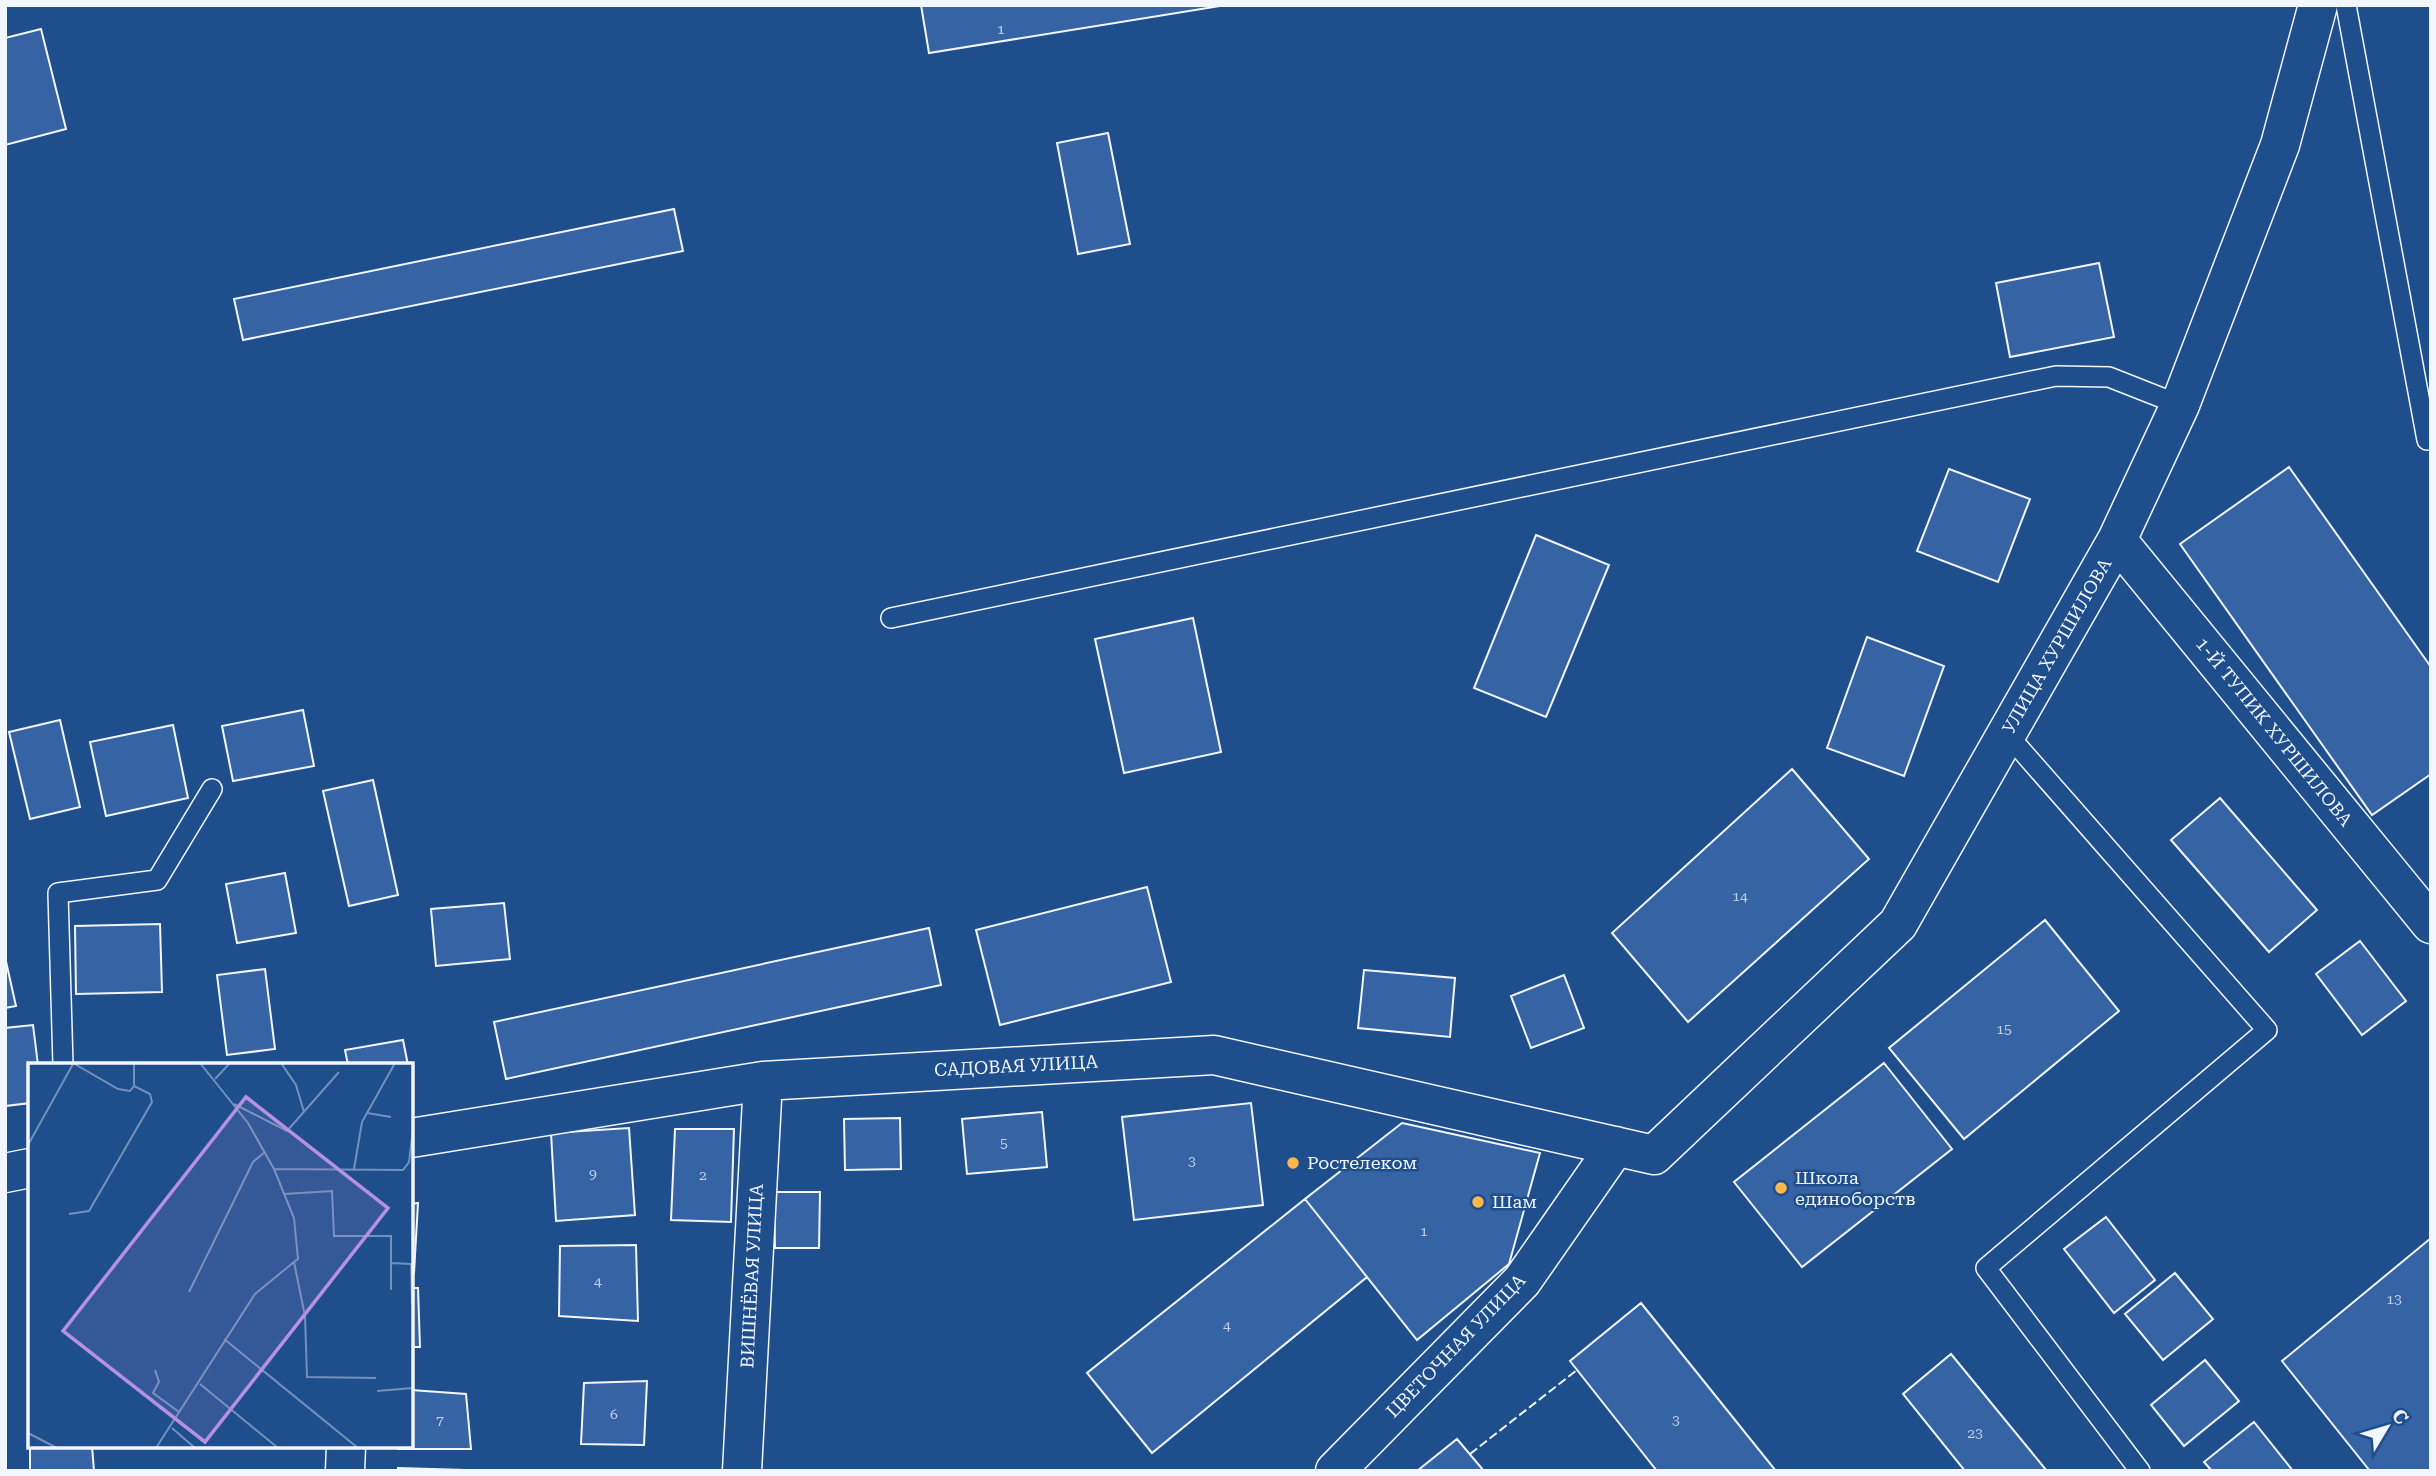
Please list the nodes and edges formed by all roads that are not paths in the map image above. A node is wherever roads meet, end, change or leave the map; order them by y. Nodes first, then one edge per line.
1 (2318, 5) edge
2 (2346, 5) edge
3 (2180, 405) junction
4 (2431, 440) edge
5 (2117, 540) junction
6 (891, 618) dead end
7 (2007, 734) junction
8 (212, 789) dead end
9 (2431, 924) edge
10 (63, 1063) edge
11 (763, 1081) junction
12 (413, 1138) edge
13 (1616, 1146) junction
14 (28, 1168) edge
15 (5, 1173) edge
16 (346, 1448) edge
17 (345, 1471) edge
18 (742, 1471) edge
19 (1335, 1471) edge
20 (2140, 1471) edge

1 - 3 street, УЛИЦА ХУРШИЛОВА
2 - 4 lane
3 - 5 street, УЛИЦА ХУРШИЛОВА
3 - 6 lane
5 - 7 street, УЛИЦА ХУРШИЛОВА
5 - 9 street, 1-Й ТУПИК ХУРШИЛОВА
7 - 13 street, УЛИЦА ХУРШИЛОВА
7 - 20 lane
8 - 10 lane
11 - 12 street, САДОВАЯ УЛИЦА
11 - 13 street, САДОВАЯ УЛИЦА
11 - 18 street, ВИШНЁВАЯ УЛИЦА
13 - 19 street, ЦВЕТОЧНАЯ УЛИЦА
14 - 15 street
16 - 17 street

